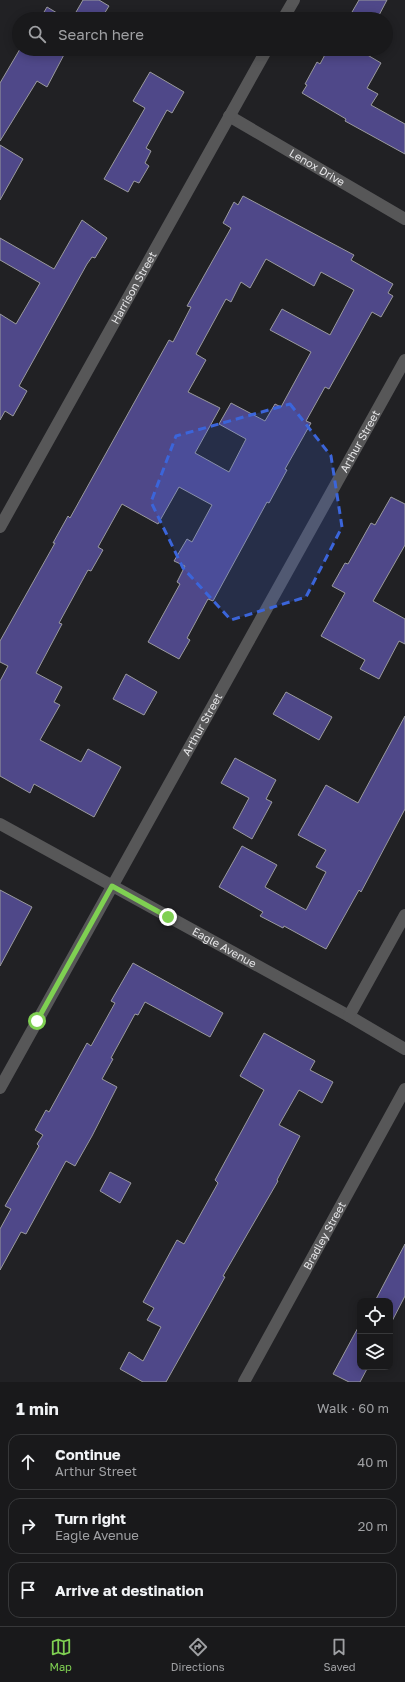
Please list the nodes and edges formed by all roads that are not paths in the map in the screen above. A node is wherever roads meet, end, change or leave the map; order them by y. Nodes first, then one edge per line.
1 (294, 0) edge
2 (287, 12) edge
3 (263, 56) edge
4 (229, 116) junction
5 (405, 219) edge
6 (405, 360) edge
7 (0, 527) edge
8 (0, 824) edge
9 (112, 886) junction
10 (405, 915) edge
11 (349, 1016) junction
12 (405, 1049) edge
13 (0, 1088) edge
14 (405, 1090) edge
15 (244, 1382) edge

1 - 2 street
3 - 4 street, Harrison Street
4 - 5 street, Lenox Drive
4 - 7 street, Harrison Street
6 - 9 street, Arthur Street
8 - 9 street, Eagle Avenue
9 - 11 street, Eagle Avenue
9 - 13 street, Arthur Street
10 - 11 street
11 - 12 street, Eagle Avenue
14 - 15 street, Bradley Street

